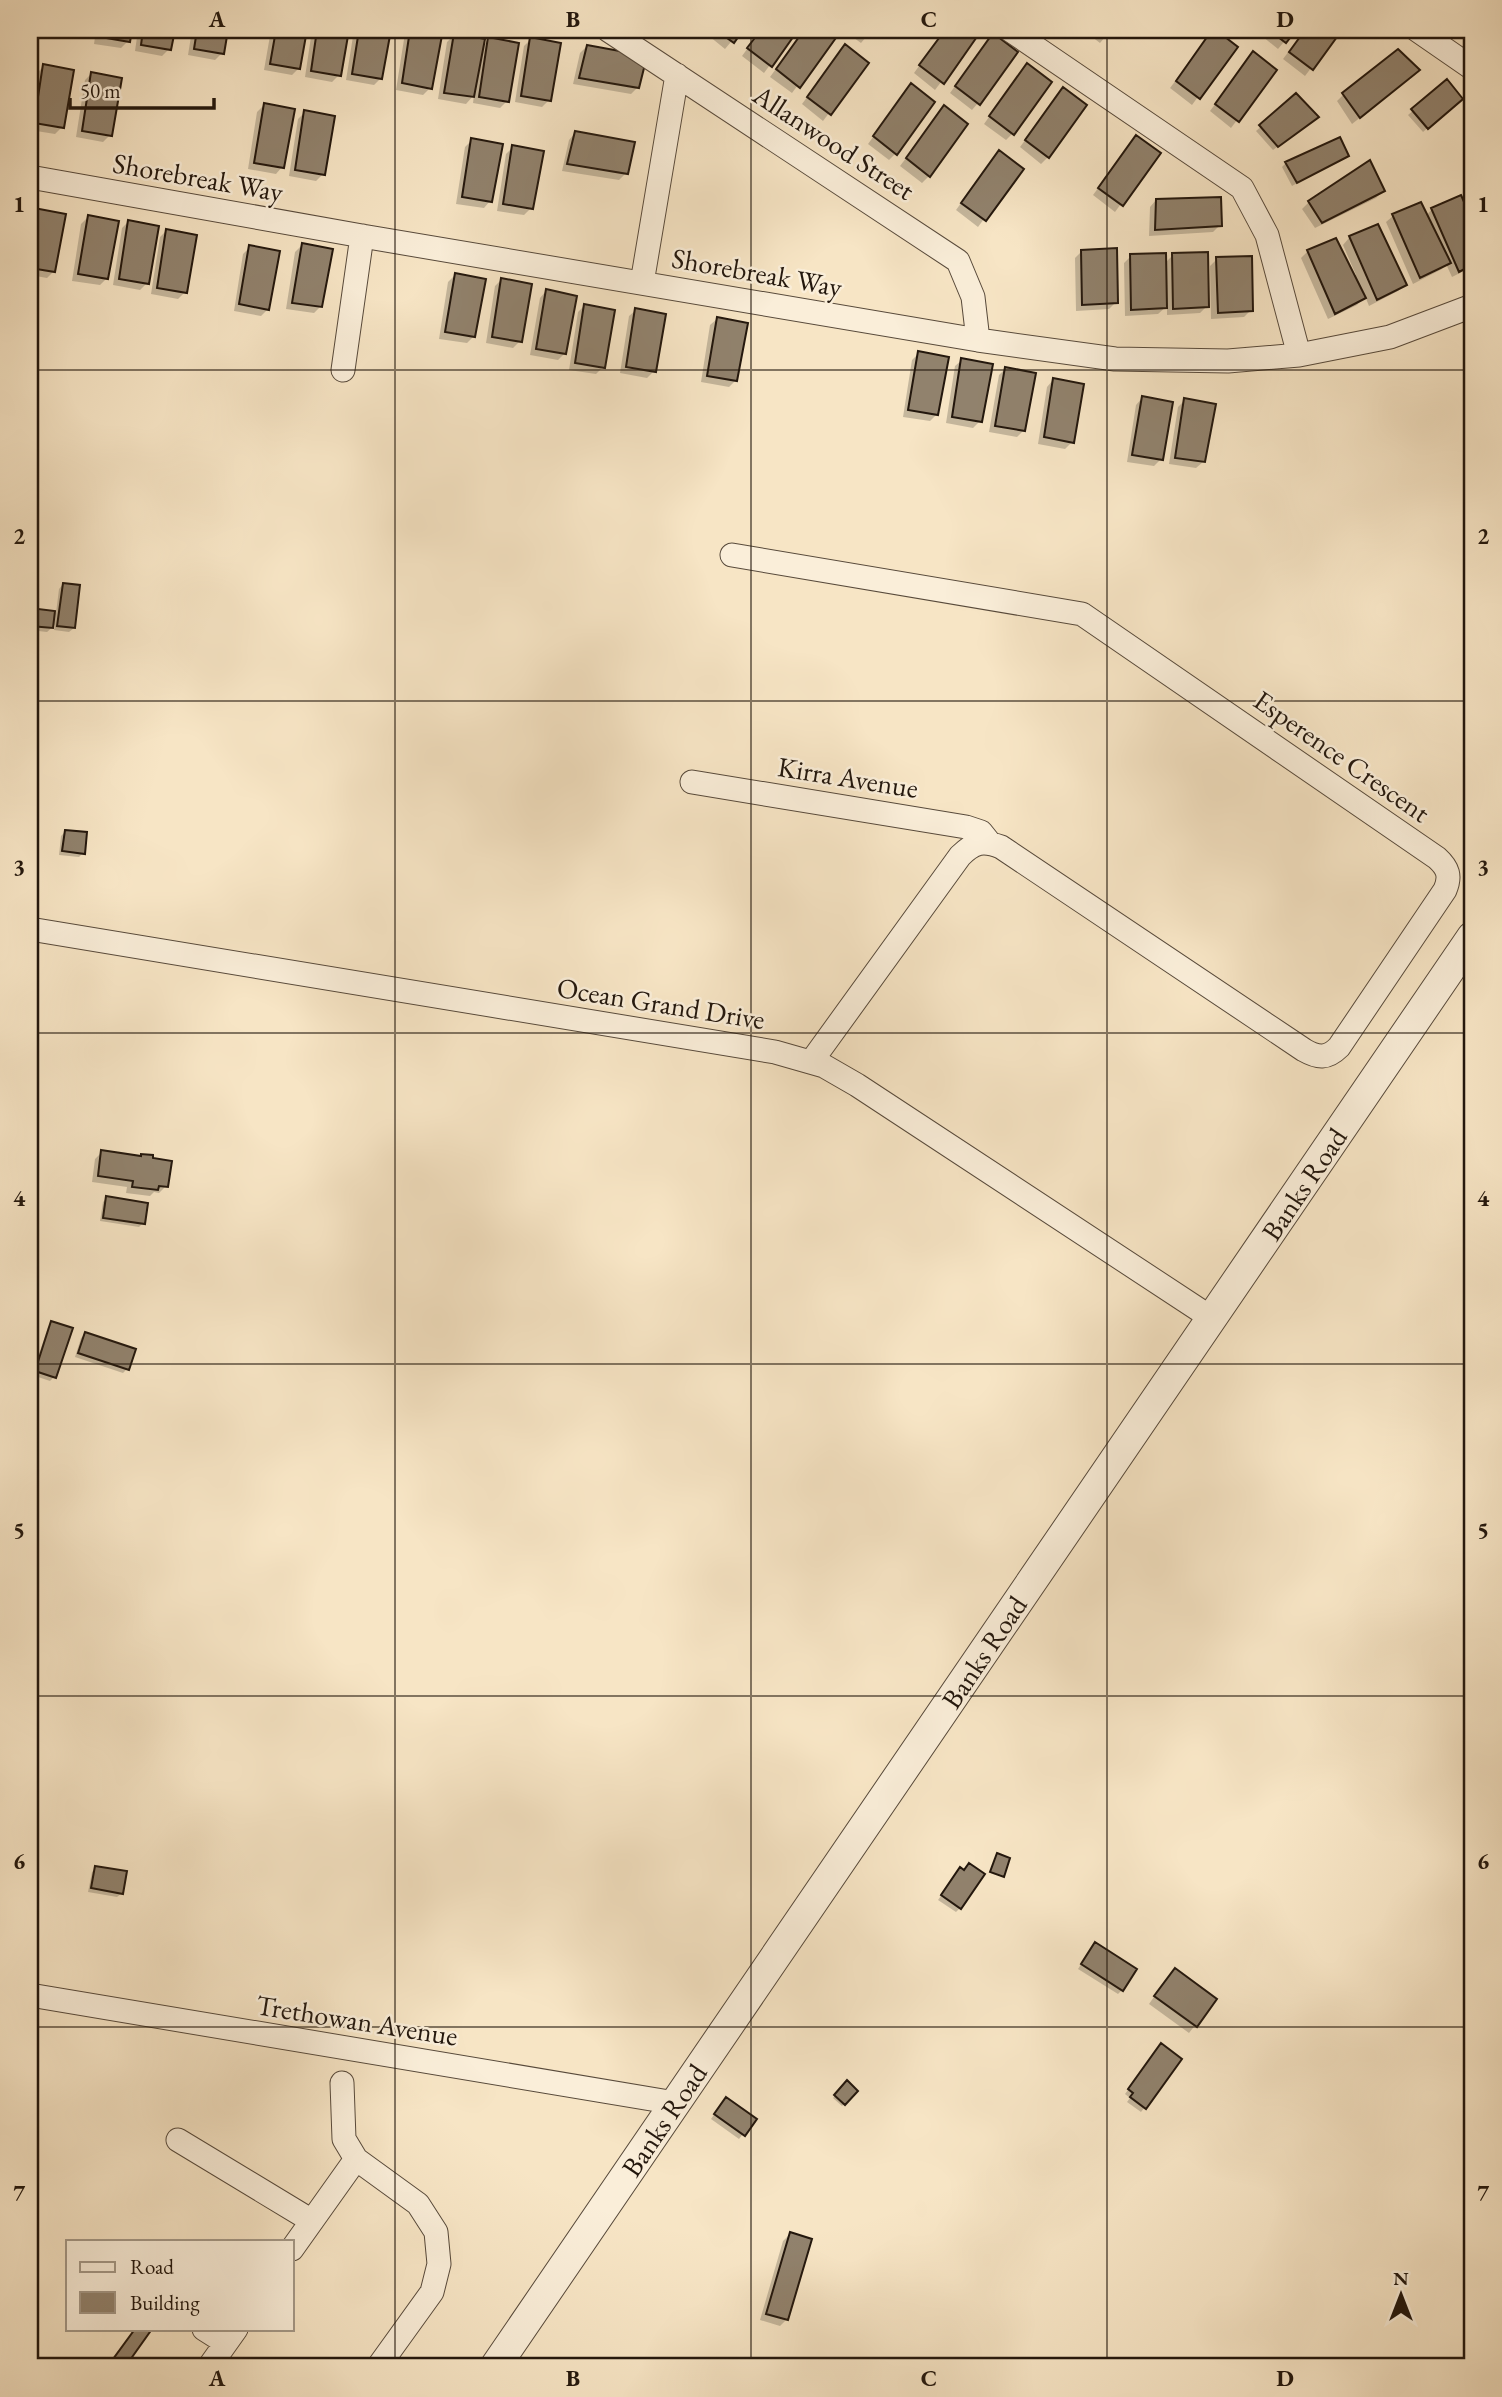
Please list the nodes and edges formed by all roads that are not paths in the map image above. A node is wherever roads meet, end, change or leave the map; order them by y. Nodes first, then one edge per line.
1 (608, 30) edge
2 (1010, 30) edge
3 (1417, 30) edge
4 (1472, 68) edge
5 (677, 75) junction
6 (30, 177) edge
7 (362, 236) junction
8 (642, 283) junction
9 (1472, 306) edge
10 (978, 340) junction
11 (1299, 355) junction
12 (343, 370) dead end
13 (732, 555) dead end
14 (692, 782) dead end
15 (989, 842) junction
16 (30, 929) edge
17 (1472, 937) edge
18 (811, 1062) junction
19 (1213, 1318) junction
20 (30, 1996) edge
21 (342, 2083) dead end
22 (675, 2103) junction
23 (178, 2140) dead end
24 (356, 2159) junction
25 (312, 2221) junction
26 (294, 2246) edge
27 (208, 2330) edge
28 (231, 2336) edge
29 (209, 2367) edge
30 (378, 2367) edge
31 (495, 2367) edge

1 - 5 street, Allanwood Street
2 - 11 street
3 - 4 street
5 - 8 street
5 - 10 street, Allanwood Street
6 - 7 street, Shorebreak Way
7 - 8 street, Shorebreak Way
7 - 12 street
8 - 10 street, Shorebreak Way
9 - 11 street, Shorebreak Way
10 - 11 street, Shorebreak Way
13 - 15 street, Esperence Crescent
14 - 15 street, Kirra Avenue
15 - 18 street
16 - 18 street, Ocean Grand Drive
17 - 19 street, Banks Road
18 - 19 street, Ocean Grand Drive
19 - 22 street, Banks Road
20 - 22 street, Trethowan Avenue
21 - 24 street
22 - 31 street, Banks Road
23 - 25 street
24 - 25 street
24 - 30 street
25 - 26 street
27 - 28 street
28 - 29 street

